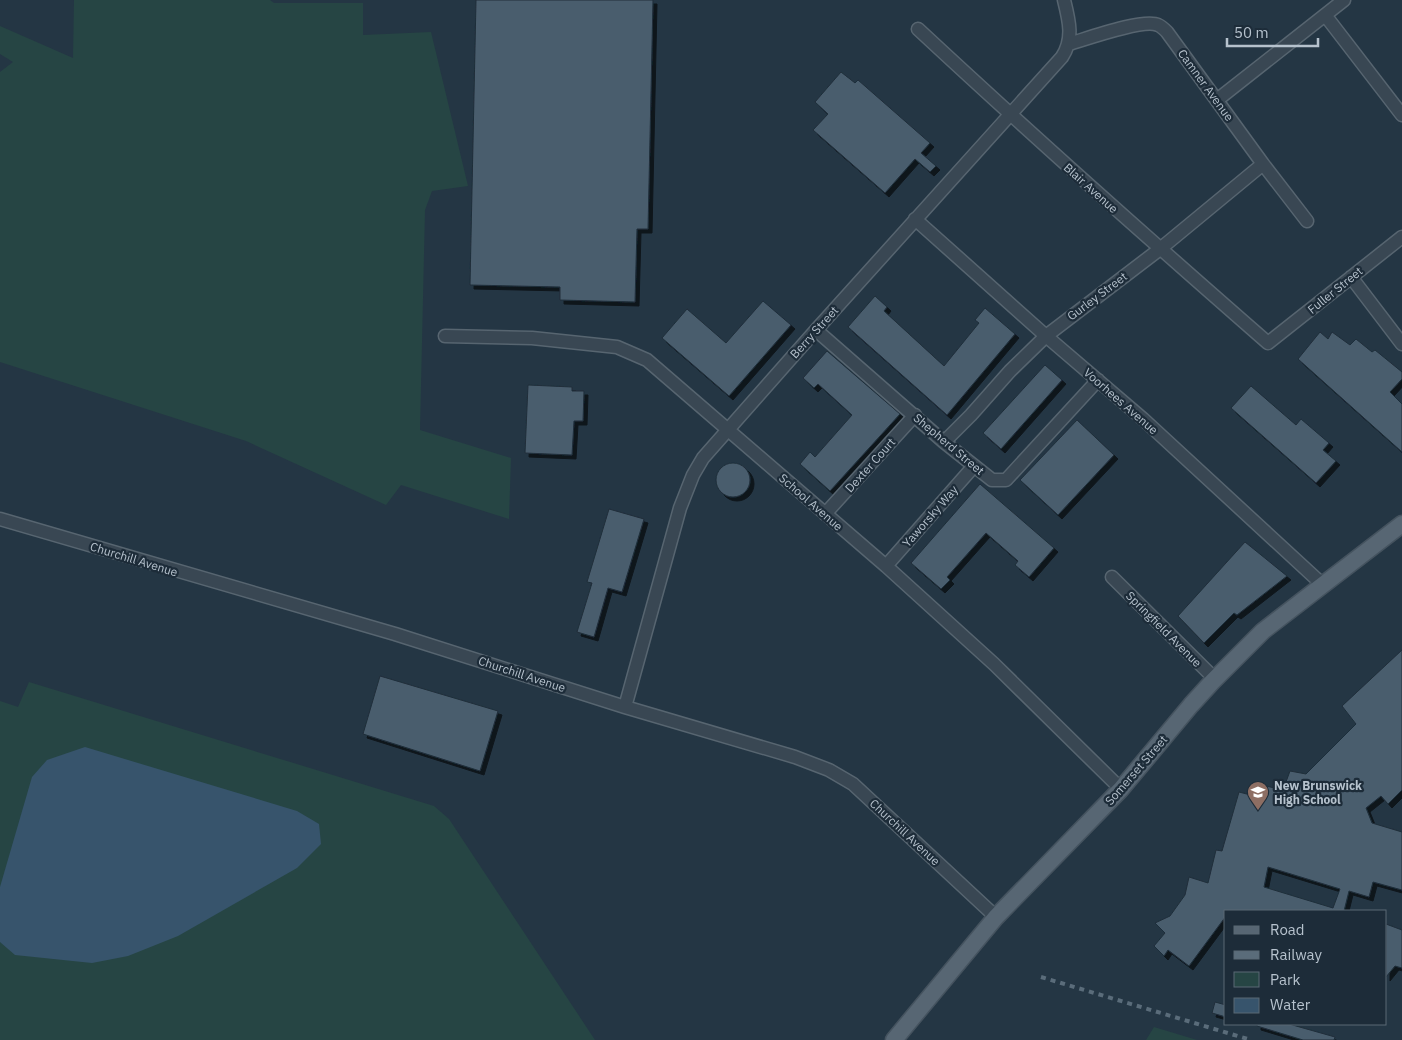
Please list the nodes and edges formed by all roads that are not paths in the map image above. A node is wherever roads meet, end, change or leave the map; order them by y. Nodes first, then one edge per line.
1 (1064, 0) edge
2 (1344, 0) edge
3 (1325, 15) junction
4 (918, 28) dead end
5 (1069, 44) junction
6 (1217, 100) junction
7 (1010, 115) junction
8 (1402, 115) edge
9 (1263, 164) junction
10 (916, 219) junction
11 (1307, 221) dead end
12 (1402, 237) edge
13 (1160, 249) junction
14 (1351, 277) junction
15 (816, 330) junction
16 (445, 336) dead end
17 (1046, 336) junction
18 (1268, 343) joint
19 (1402, 344) edge
20 (1098, 380) junction
21 (914, 415) junction
22 (728, 429) junction
23 (944, 442) junction
24 (974, 466) junction
25 (825, 514) junction
26 (0, 519) edge
27 (1402, 524) edge
28 (886, 566) junction
29 (1112, 577) dead end
30 (1323, 585) junction
31 (1212, 682) junction
32 (625, 707) junction
33 (1121, 789) junction
34 (996, 917) junction
35 (894, 1040) edge

1 - 5 street
2 - 3 street
3 - 6 street
3 - 8 street
4 - 7 street, Blair Avenue
5 - 6 street, Camner Avenue
5 - 7 street, Berry Street
6 - 9 street, Camner Avenue
7 - 10 street, Berry Street
7 - 13 street, Blair Avenue
9 - 11 street, Camner Avenue
9 - 13 street, Gurley Street
10 - 15 street, Berry Street
10 - 17 street, Voorhees Avenue
12 - 14 street, Fuller Street
13 - 17 street, Gurley Street
13 - 18 street, Blair Avenue
14 - 18 street, Fuller Street
14 - 19 street
15 - 21 street, Shepherd Street
15 - 22 street, Berry Street
16 - 22 street, School Avenue
17 - 20 street, Voorhees Avenue
17 - 23 street, Gurley Street
20 - 24 street, Shepherd Street
20 - 30 street, Voorhees Avenue
21 - 23 street, Shepherd Street
21 - 25 street, Dexter Court
22 - 25 street, School Avenue
22 - 32 street, Berry Street
23 - 24 street, Shepherd Street
24 - 28 street, Yaworsky Way
25 - 28 street, School Avenue
26 - 32 street, Churchill Avenue
27 - 30 main road, Somerset Street
28 - 33 street, School Avenue
29 - 31 street, Springfield Avenue
30 - 31 main road, Somerset Street
31 - 33 main road, Somerset Street
32 - 34 street, Churchill Avenue
33 - 34 main road, Somerset Street
34 - 35 main road, Somerset Street

